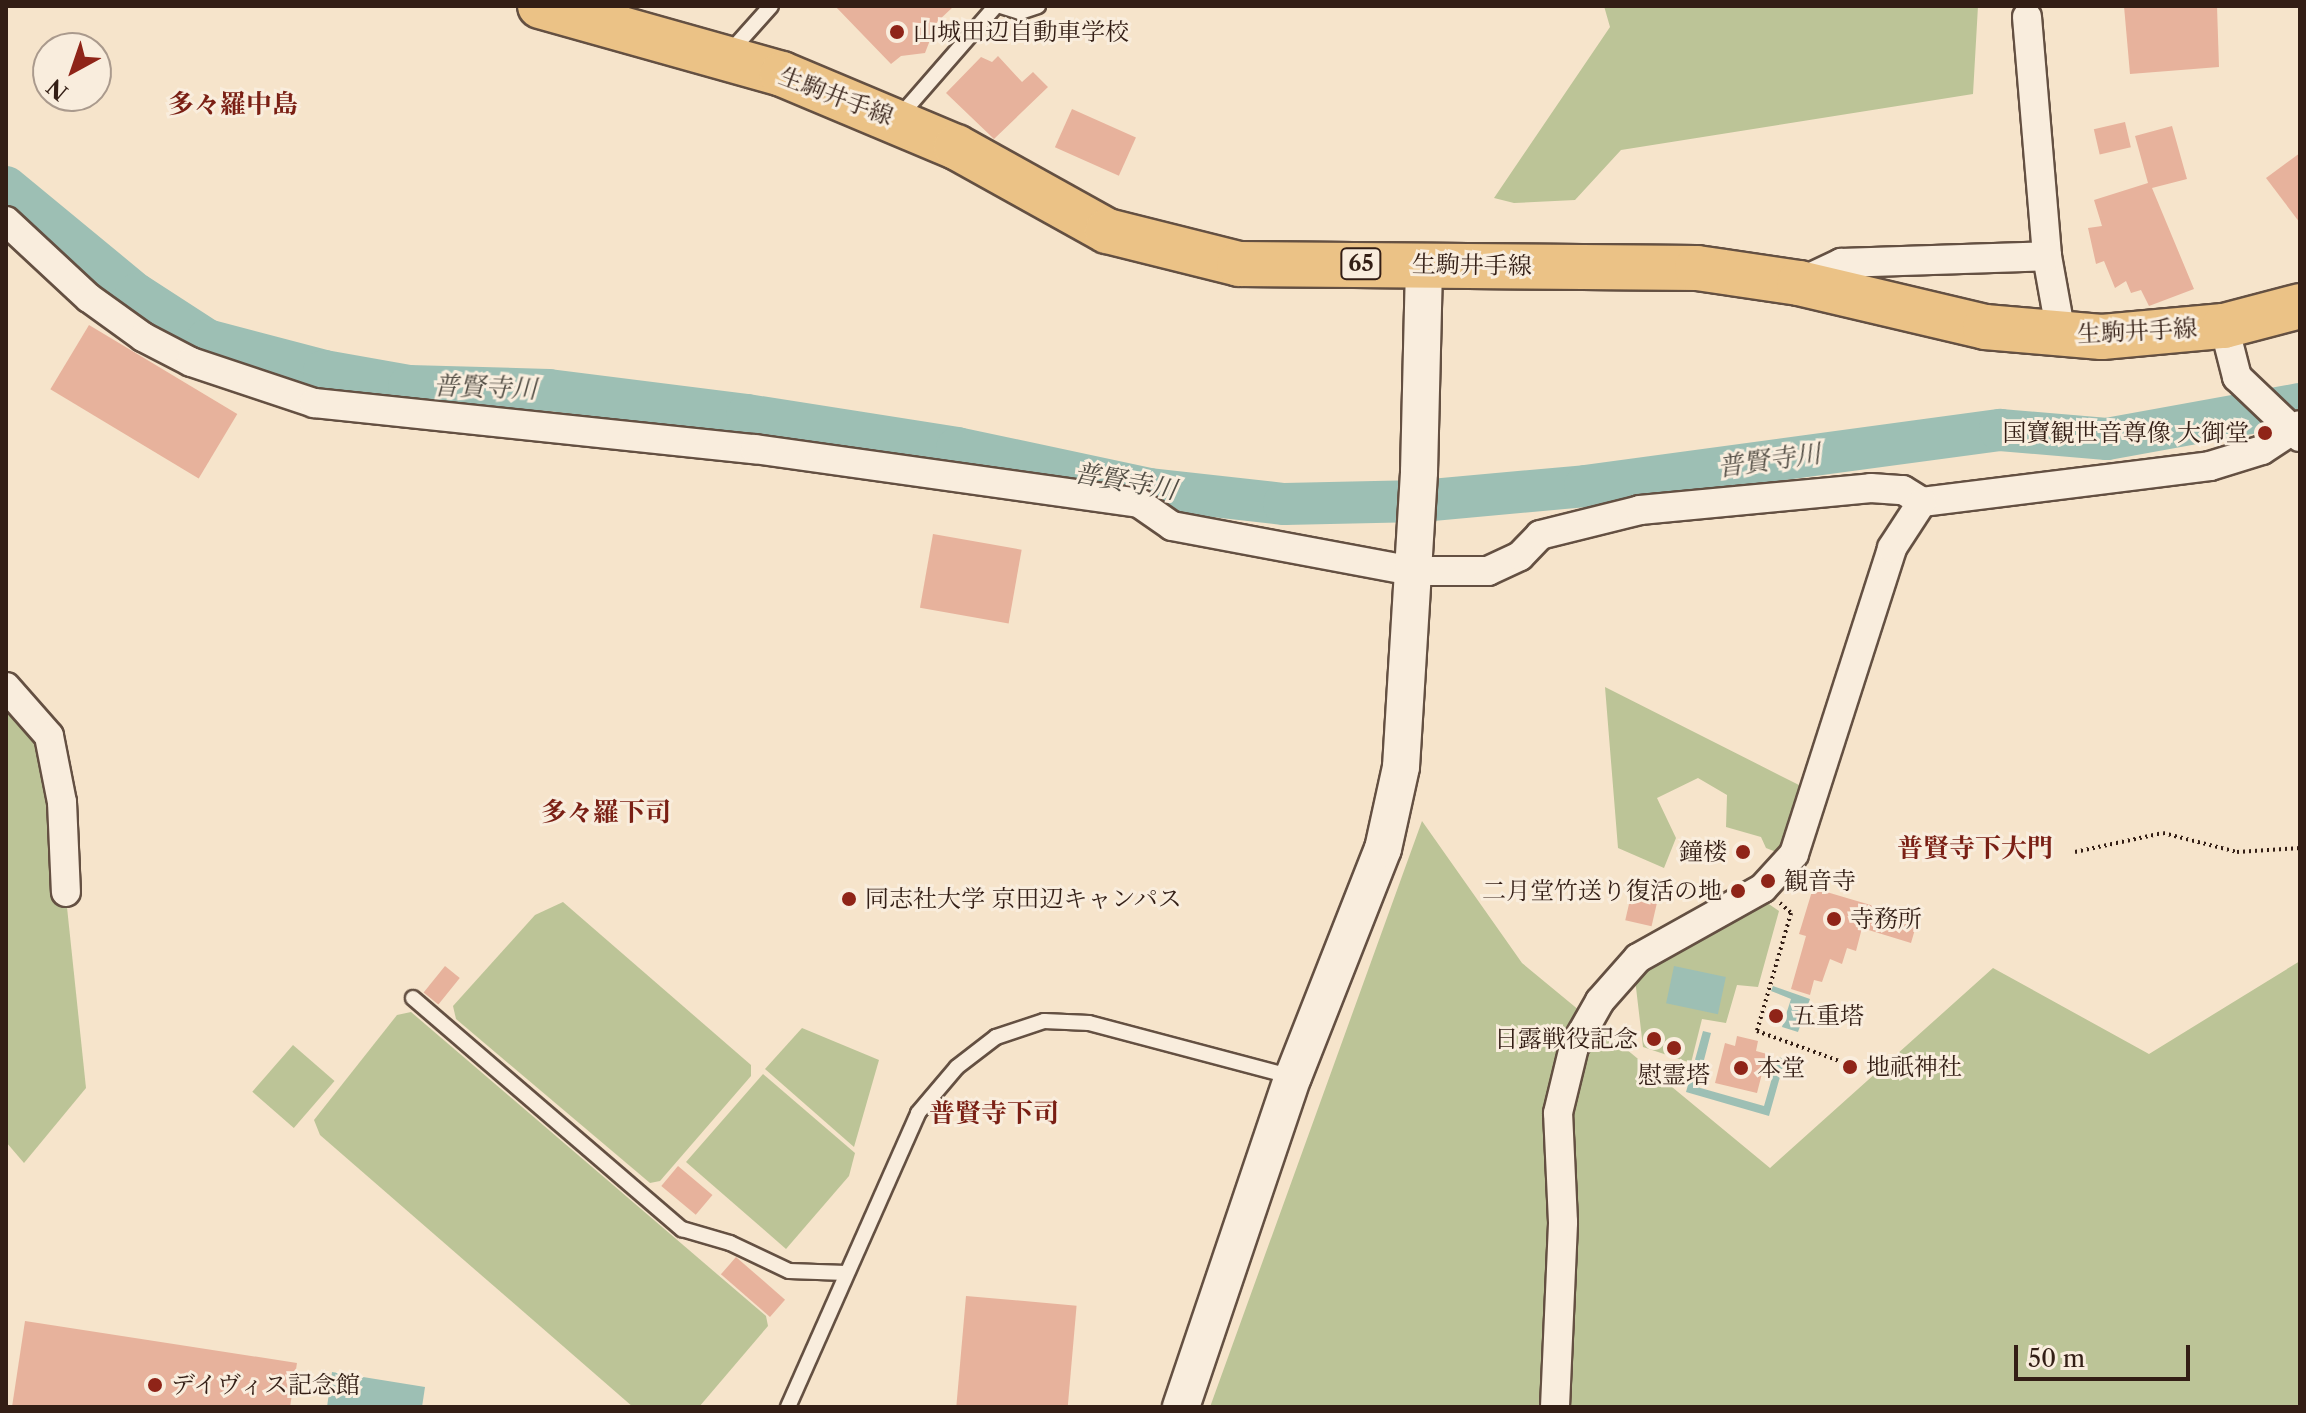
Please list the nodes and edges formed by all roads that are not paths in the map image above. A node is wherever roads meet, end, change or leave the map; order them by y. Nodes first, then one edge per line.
1 (540, 6) edge
2 (771, 6) edge
3 (999, 6) edge
4 (1038, 6) edge
5 (2027, 17) dead end
6 (726, 57) junction
7 (898, 118) junction
8 (6, 221) edge
9 (2047, 256) junction
10 (1424, 264) junction
11 (1799, 283) junction
12 (2298, 301) edge
13 (2224, 326) junction
14 (2061, 334) junction
15 (2296, 430) edge
16 (1922, 502) junction
17 (1412, 562) junction
18 (6, 687) edge
19 (66, 892) dead end
20 (413, 998) dead end
21 (1293, 1077) junction
22 (846, 1273) junction
23 (788, 1407) edge
24 (1181, 1407) edge
25 (1555, 1407) edge

1 - 6 main road, 生駒井手線 / 65
2 - 6 lane
3 - 4 lane
3 - 7 lane
5 - 9 street
6 - 7 main road, 生駒井手線 / 65
7 - 10 main road, 生駒井手線 / 65
8 - 17 street
9 - 11 street
9 - 14 street
10 - 11 main road, 生駒井手線 / 65
10 - 17 street
11 - 14 main road, 生駒井手線 / 65
12 - 13 main road, 生駒井手線 / 65
13 - 14 main road, 生駒井手線 / 65
13 - 15 street
15 - 16 street
16 - 17 street
16 - 25 street
17 - 21 street
18 - 19 street
20 - 22 lane
21 - 22 lane
21 - 24 street
22 - 23 lane

